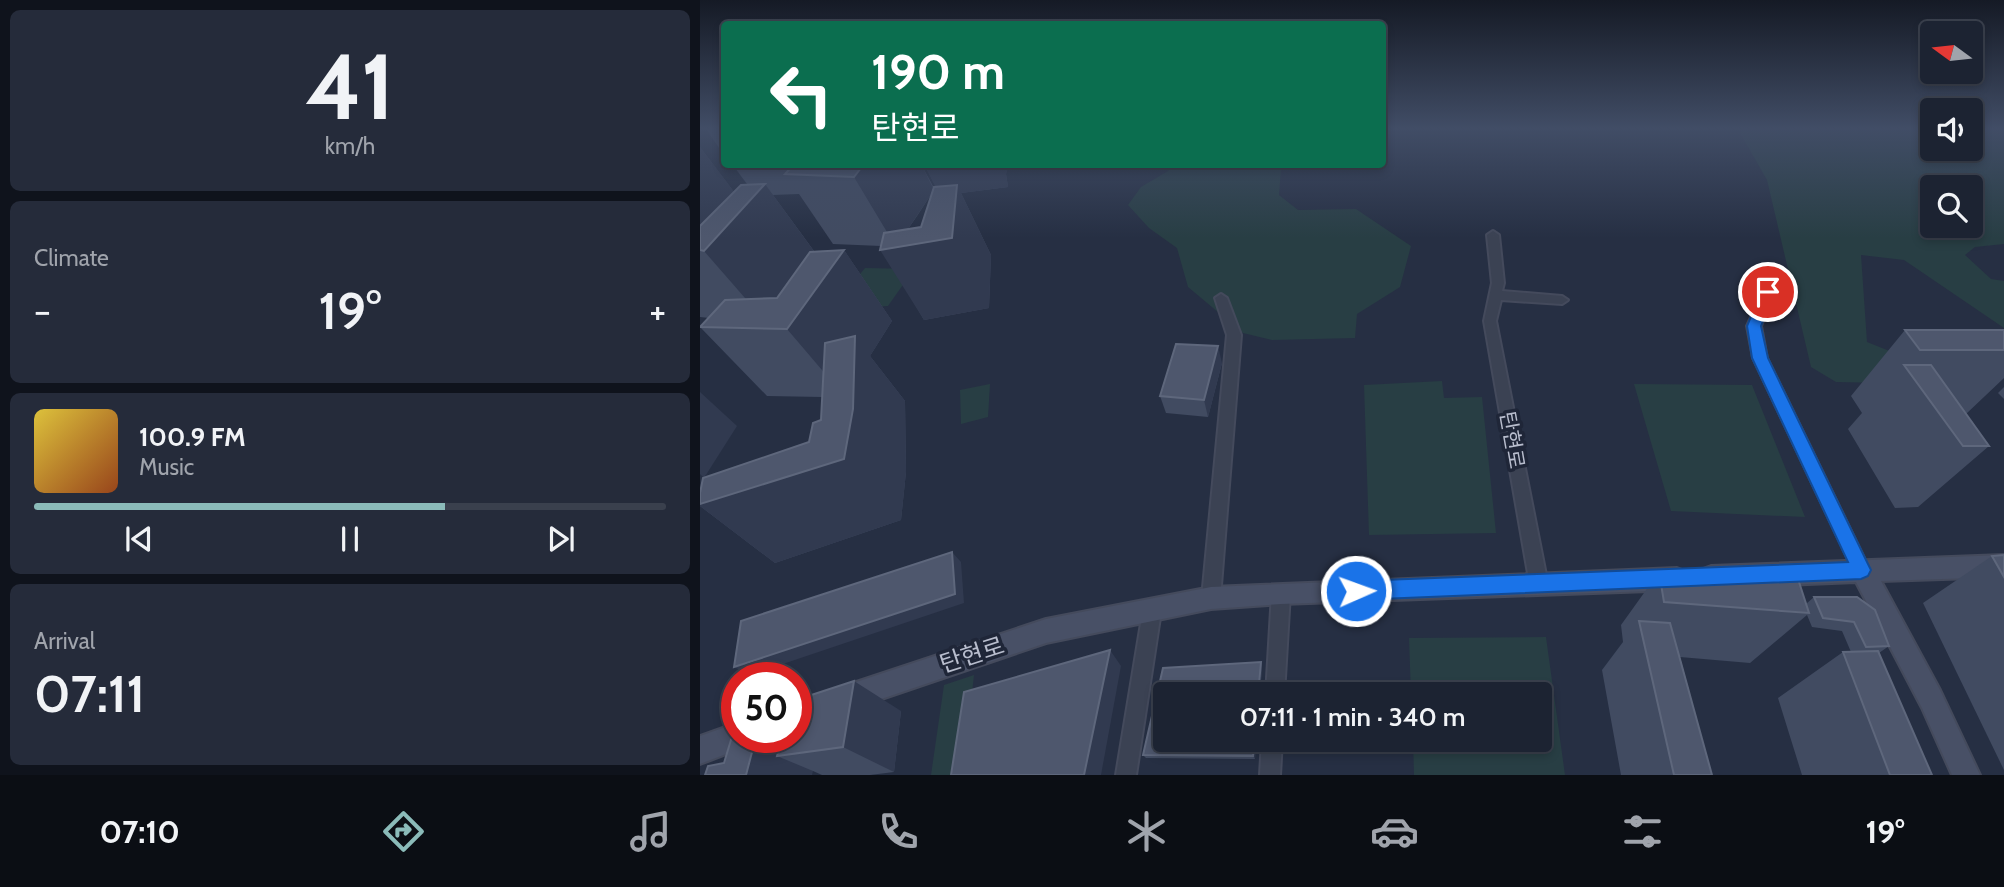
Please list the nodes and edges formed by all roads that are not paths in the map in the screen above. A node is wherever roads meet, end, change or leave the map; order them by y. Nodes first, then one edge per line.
1 (1493, 235) dead end
2 (1768, 292) dead end
3 (1496, 295) junction
4 (1221, 298) dead end
5 (1562, 299) dead end
6 (2004, 566) edge
7 (1861, 570) junction
8 (1539, 585) junction
9 (1281, 593) junction
10 (1211, 598) junction
11 (1152, 611) junction
12 (1276, 682) edge
13 (812, 709) edge
14 (721, 743) edge
15 (700, 750) edge
16 (1271, 752) edge
17 (1126, 775) edge
18 (1270, 775) edge
19 (1966, 775) edge

1 - 3 street, 탄현로
2 - 7 street
3 - 5 street
3 - 8 street, 탄현로
4 - 10 street
6 - 7 main road, 탄현로
7 - 8 main road, 탄현로
7 - 19 main road
8 - 9 main road, 탄현로
9 - 10 main road, 탄현로
9 - 12 street
10 - 11 main road, 탄현로
11 - 13 main road, 탄현로
11 - 17 street
14 - 15 main road
16 - 18 street

